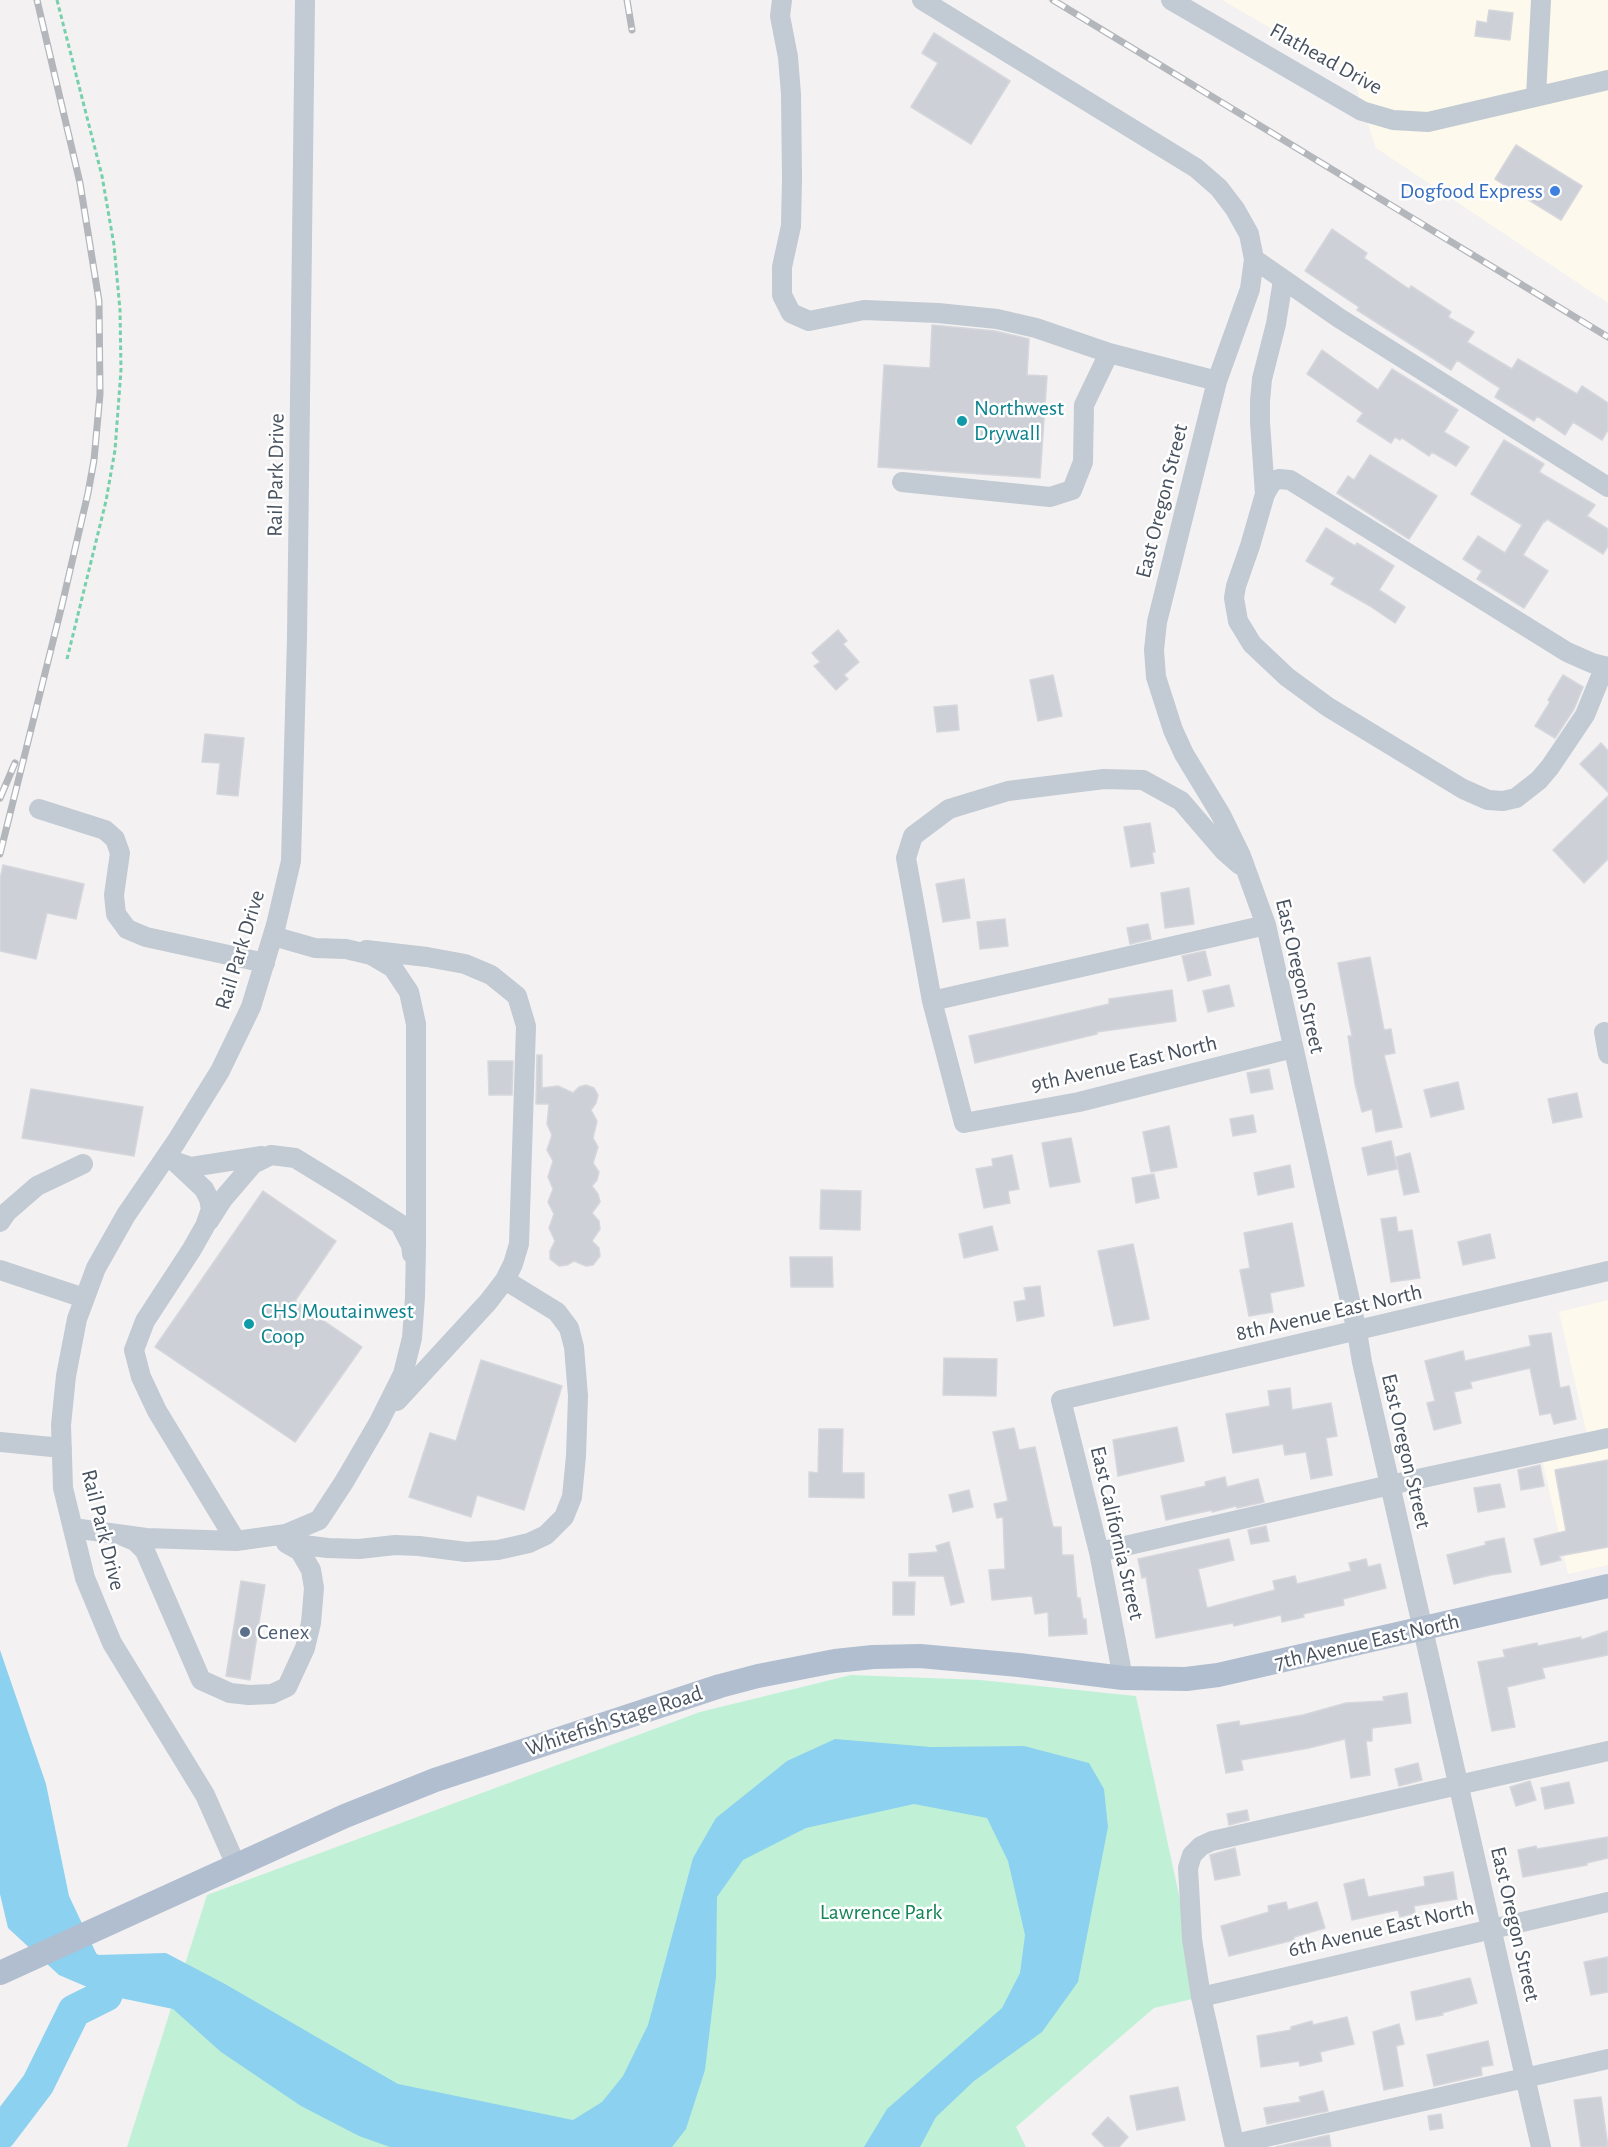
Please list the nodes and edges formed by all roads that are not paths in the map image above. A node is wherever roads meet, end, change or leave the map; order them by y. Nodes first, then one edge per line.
1 (305, 0) edge
2 (782, 0) edge
3 (922, 0) edge
4 (1171, 0) edge
5 (1541, 0) edge
6 (1608, 80) edge
7 (1536, 96) junction
8 (1254, 259) junction
9 (1283, 280) junction
10 (1109, 353) junction
11 (1217, 381) junction
12 (902, 482) dead end
13 (1608, 487) edge
14 (1265, 494) junction
15 (1607, 666) edge
16 (39, 809) dead end
17 (1247, 870) junction
18 (1266, 925) junction
19 (273, 936) junction
20 (346, 949) junction
21 (265, 963) junction
22 (932, 1000) junction
23 (1604, 1032) dead end
24 (1293, 1048) junction
25 (1608, 1054) edge
26 (416, 1154) junction
27 (271, 1155) junction
28 (169, 1160) junction
29 (83, 1164) dead end
30 (384, 1213) junction
31 (0, 1222) edge
32 (205, 1226) junction
33 (0, 1269) edge
34 (1608, 1271) edge
35 (505, 1280) junction
36 (416, 1281) junction
37 (84, 1298) junction
38 (1357, 1332) junction
39 (1061, 1400) joint
40 (1608, 1438) edge
41 (0, 1442) edge
42 (368, 1442) junction
43 (62, 1448) junction
44 (1390, 1485) junction
45 (73, 1528) junction
46 (115, 1533) junction
47 (259, 1538) junction
48 (236, 1541) junction
49 (287, 1543) junction
50 (1099, 1552) junction
51 (1608, 1586) edge
52 (1422, 1630) junction
53 (1123, 1678) junction
54 (1608, 1751) edge
55 (1458, 1785) junction
56 (236, 1865) junction
57 (1608, 1902) edge
58 (1491, 1928) junction
59 (0, 1973) edge
60 (1201, 1997) junction
61 (1608, 2059) edge
62 (1525, 2078) junction
63 (1235, 2146) edge
64 (1541, 2147) edge

1 - 19 street, Rail Park Drive
2 - 10 street
3 - 8 street, East Oregon Street
4 - 7 street, Flathead Drive
5 - 7 street
6 - 7 street, Flathead Drive
8 - 9 street
8 - 11 street, East Oregon Street
9 - 13 street
9 - 14 street
10 - 11 street
10 - 12 street
11 - 17 street, East Oregon Street
14 - 15 street
14 - 15 street
16 - 21 street
17 - 18 street, East Oregon Street
17 - 22 street
18 - 22 street
18 - 24 street, East Oregon Street
19 - 20 street
19 - 21 street, Rail Park Drive
20 - 26 street
20 - 35 street
21 - 28 street, Rail Park Drive
22 - 24 street, 9th Avenue East North
23 - 25 street
24 - 38 street, East Oregon Street
26 - 30 street
26 - 36 street
27 - 28 street
27 - 30 street
27 - 32 street
28 - 32 street
28 - 37 street, Rail Park Drive
29 - 31 street
30 - 36 street
32 - 48 street
33 - 37 street
34 - 38 street, 8th Avenue East North
35 - 42 street
35 - 49 street
36 - 42 street
37 - 43 street, Rail Park Drive
38 - 39 street, 8th Avenue East North
38 - 44 street, East Oregon Street
39 - 50 street, East California Street
40 - 44 street
41 - 43 street
42 - 47 street
43 - 45 street, Rail Park Drive
44 - 50 street
44 - 52 street, East Oregon Street
45 - 46 street
45 - 56 street, Rail Park Drive
46 - 48 street
46 - 49 street
47 - 48 street
47 - 49 street
50 - 53 street, East California Street
51 - 52 main road, 7th Avenue East North
52 - 53 main road, 7th Avenue East North
52 - 55 street, East Oregon Street
53 - 56 main road, Whitefish Stage Road
54 - 55 street
55 - 58 street, East Oregon Street
55 - 60 street
56 - 59 main road, Whitefish Stage Road
57 - 58 street, 6th Avenue East North
58 - 60 street, 6th Avenue East North
58 - 62 street, East Oregon Street
60 - 63 street
61 - 62 street
62 - 63 street
62 - 64 street, East Oregon Street

